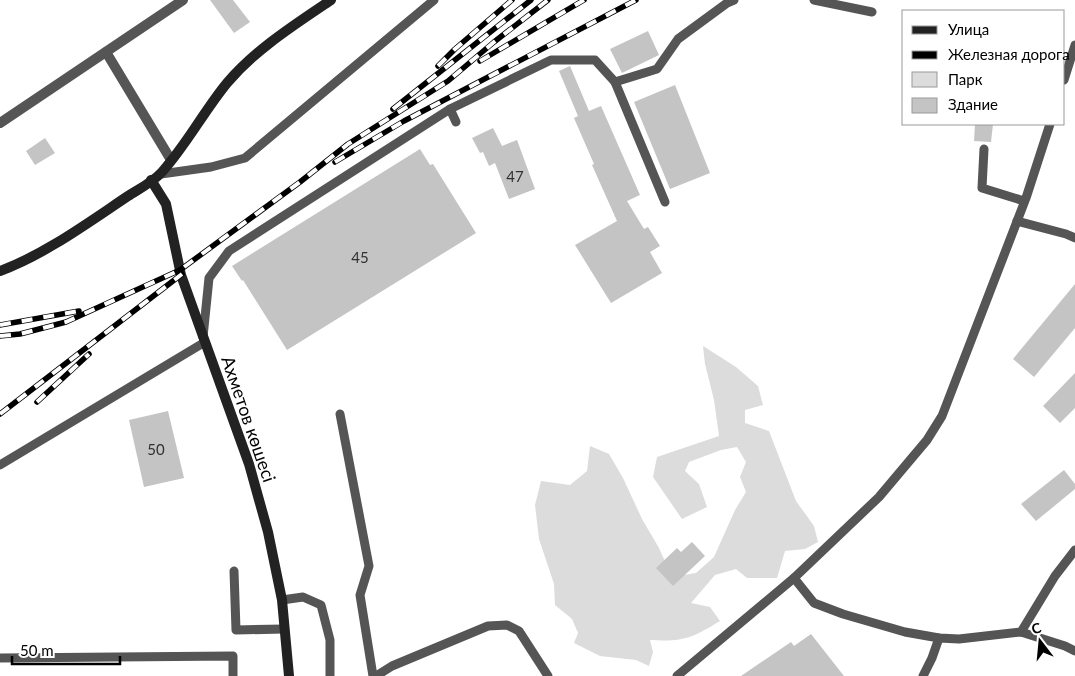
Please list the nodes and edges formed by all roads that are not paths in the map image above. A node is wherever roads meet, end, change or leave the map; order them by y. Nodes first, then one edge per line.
1 (183, 0) edge
2 (331, 0) edge
3 (434, 0) edge
4 (734, 0) edge
5 (814, 0) edge
6 (872, 12) dead end
7 (1075, 45) edge
8 (106, 52) junction
9 (1065, 77) edge
10 (615, 82) junction
11 (450, 109) junction
12 (456, 122) dead end
13 (0, 123) edge
14 (1050, 125) edge
15 (984, 149) dead end
16 (171, 160) junction
17 (160, 174) junction
18 (151, 180) junction
19 (1024, 201) junction
20 (665, 202) dead end
21 (1017, 221) junction
22 (1075, 238) edge
23 (0, 271) edge
24 (204, 340) junction
25 (340, 414) dead end
26 (0, 465) edge
27 (1075, 550) edge
28 (234, 571) dead end
29 (794, 578) junction
30 (282, 600) junction
31 (284, 629) junction
32 (1021, 632) junction
33 (939, 638) junction
34 (1075, 652) edge
35 (0, 658) edge
36 (233, 676) edge
37 (288, 676) edge
38 (330, 676) edge
39 (374, 676) edge
40 (548, 676) edge
41 (676, 676) edge
42 (923, 676) edge

1 - 8 street
2 - 16 street
3 - 17 lane
4 - 10 lane
5 - 6 lane
7 - 9 lane
8 - 13 street
8 - 16 street
10 - 11 lane
10 - 20 lane
11 - 12 lane
11 - 24 lane
14 - 19 lane
15 - 19 lane
16 - 17 street
17 - 18 street
18 - 23 street
18 - 24 street, Ахметов көшесі
19 - 21 lane
21 - 22 lane
21 - 29 lane
24 - 26 lane
24 - 30 street, Ахметов көшесі
25 - 39 lane
27 - 32 lane
28 - 31 lane
29 - 33 lane
29 - 41 lane
30 - 31 street, Ахметов көшесі
30 - 38 lane
31 - 37 street, Ахметов көшесі
32 - 33 lane
32 - 34 lane
33 - 42 lane
35 - 36 lane
39 - 40 lane

